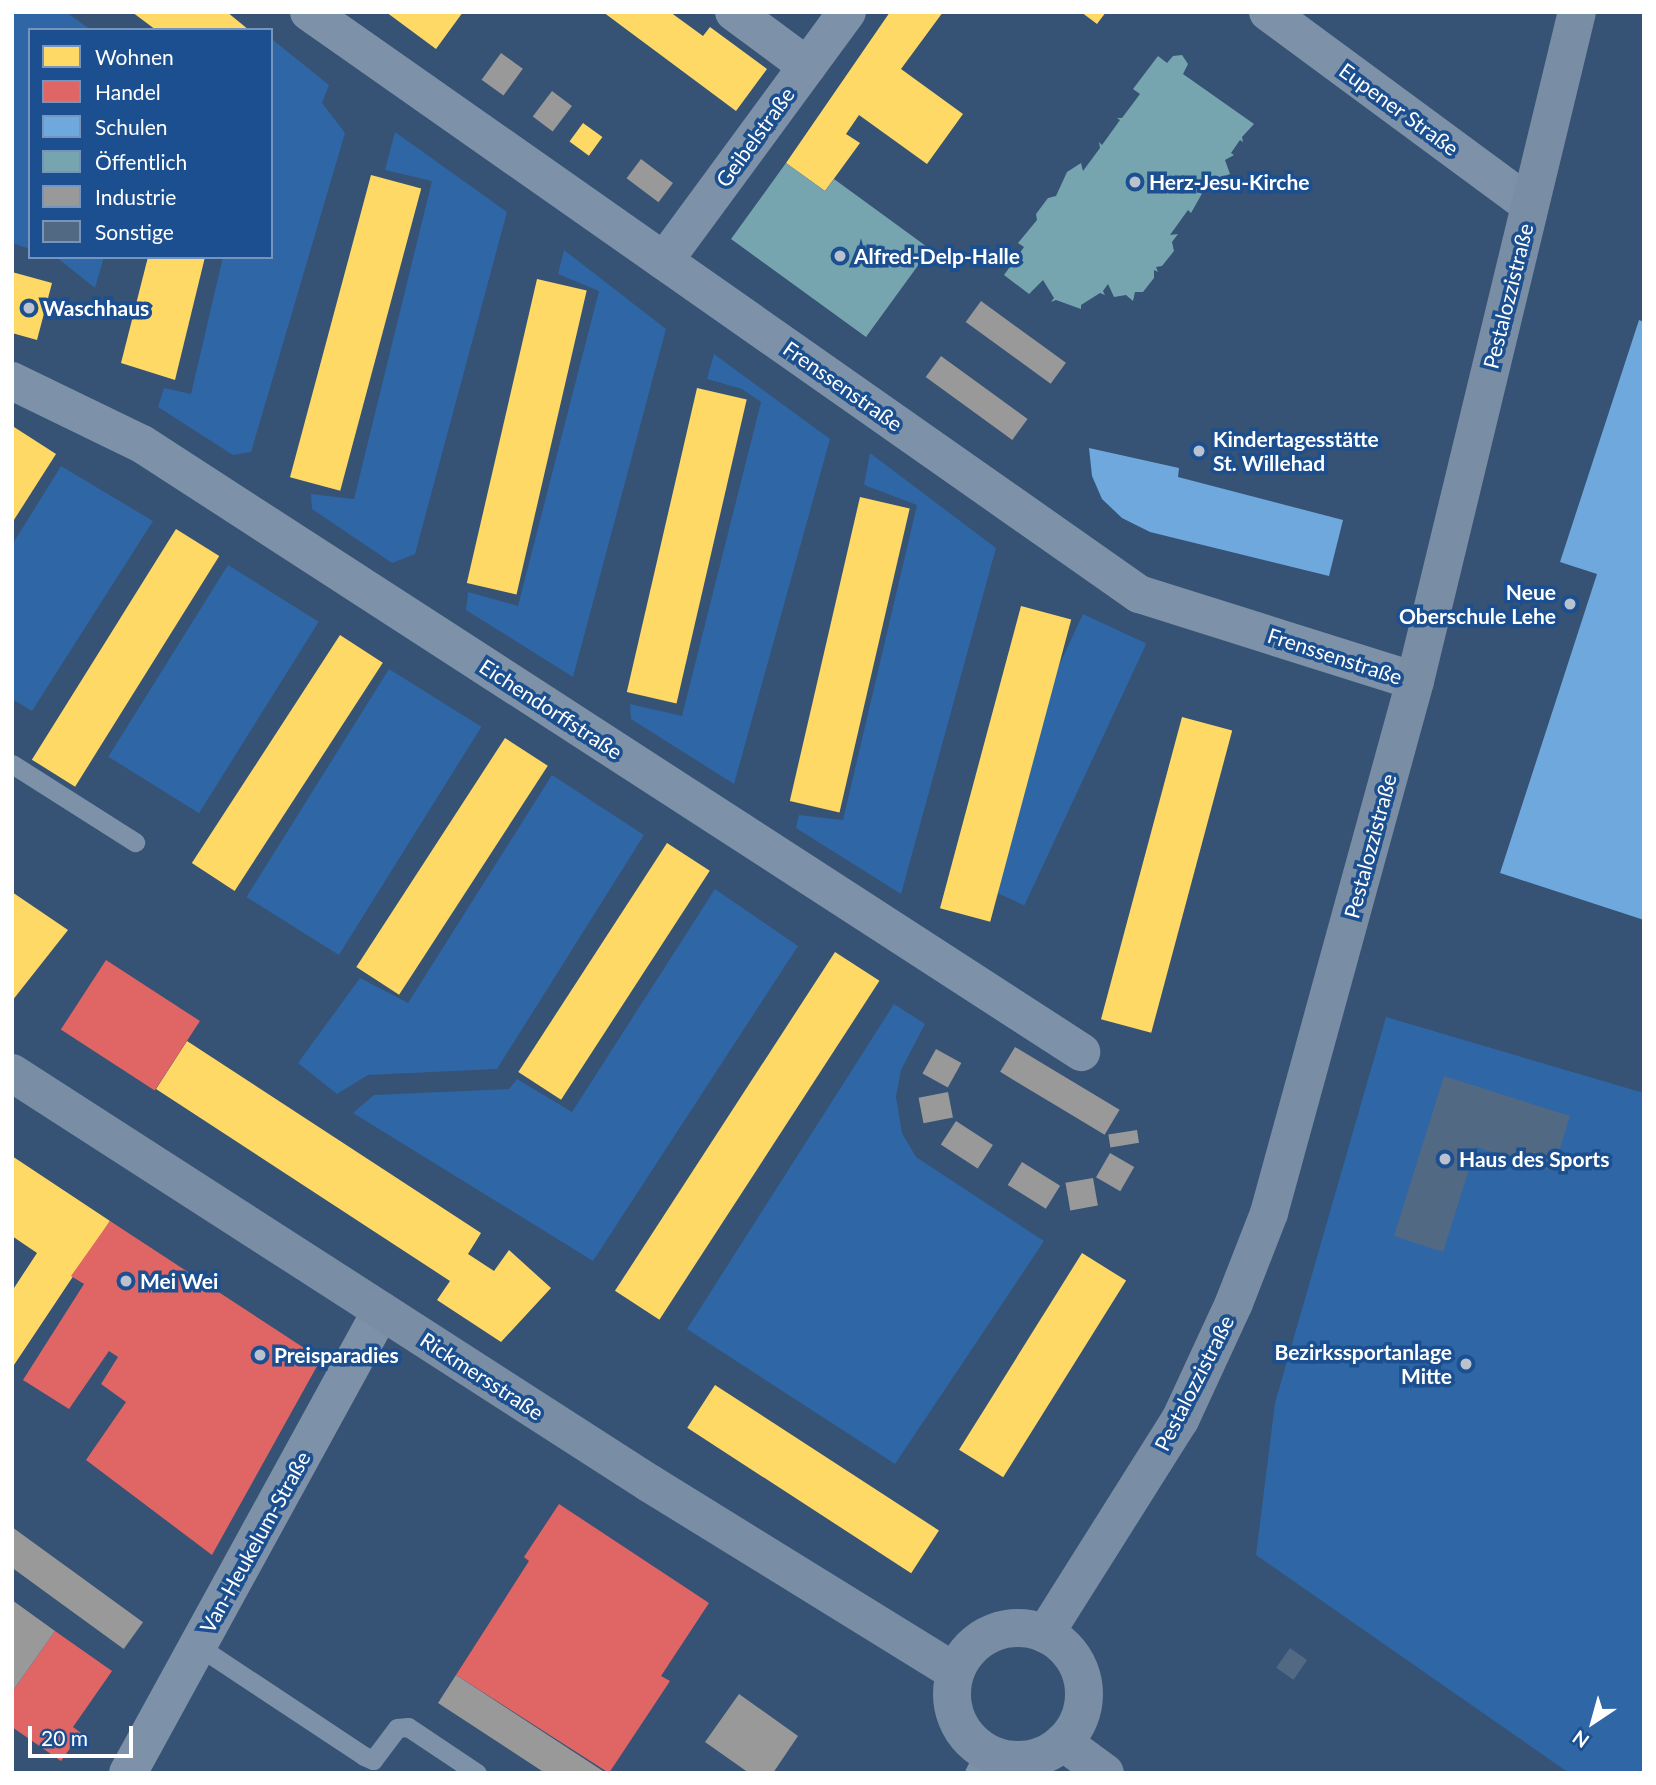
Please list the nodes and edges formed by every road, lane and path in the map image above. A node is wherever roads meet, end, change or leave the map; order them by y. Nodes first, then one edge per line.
1 (309, 12) edge
2 (734, 12) edge
3 (1268, 12) edge
4 (1577, 12) edge
5 (840, 15) edge
6 (807, 66) junction
7 (1530, 205) junction
8 (664, 261) junction
9 (12, 381) edge
10 (1415, 681) junction
11 (12, 764) edge
12 (135, 842) dead end
13 (1081, 1052) dead end
14 (12, 1073) edge
15 (381, 1311) junction
16 (1045, 1634) junction
17 (198, 1646) junction
18 (955, 1672) junction
19 (1063, 1742) junction
20 (980, 1762) edge
21 (128, 1773) edge
22 (477, 1773) edge
23 (1105, 1773) edge

1 - 8 street, Frenssenstraße
2 - 6 street
3 - 7 street, Eupener Straße
4 - 7 street, Pestalozzistraße
5 - 6 street, Geibelstraße
6 - 8 street, Geibelstraße
7 - 10 street, Pestalozzistraße
8 - 10 street, Frenssenstraße
9 - 13 street, Eichendorffstraße
10 - 16 street, Pestalozzistraße
11 - 12 lane
14 - 15 street, Rickmersstraße
15 - 17 street, Van-Heukelum-Straße
15 - 18 street, Rickmersstraße
16 - 18 street
16 - 19 street
17 - 21 street, Van-Heukelum-Straße
17 - 22 lane
18 - 20 street
19 - 20 street
19 - 23 street

